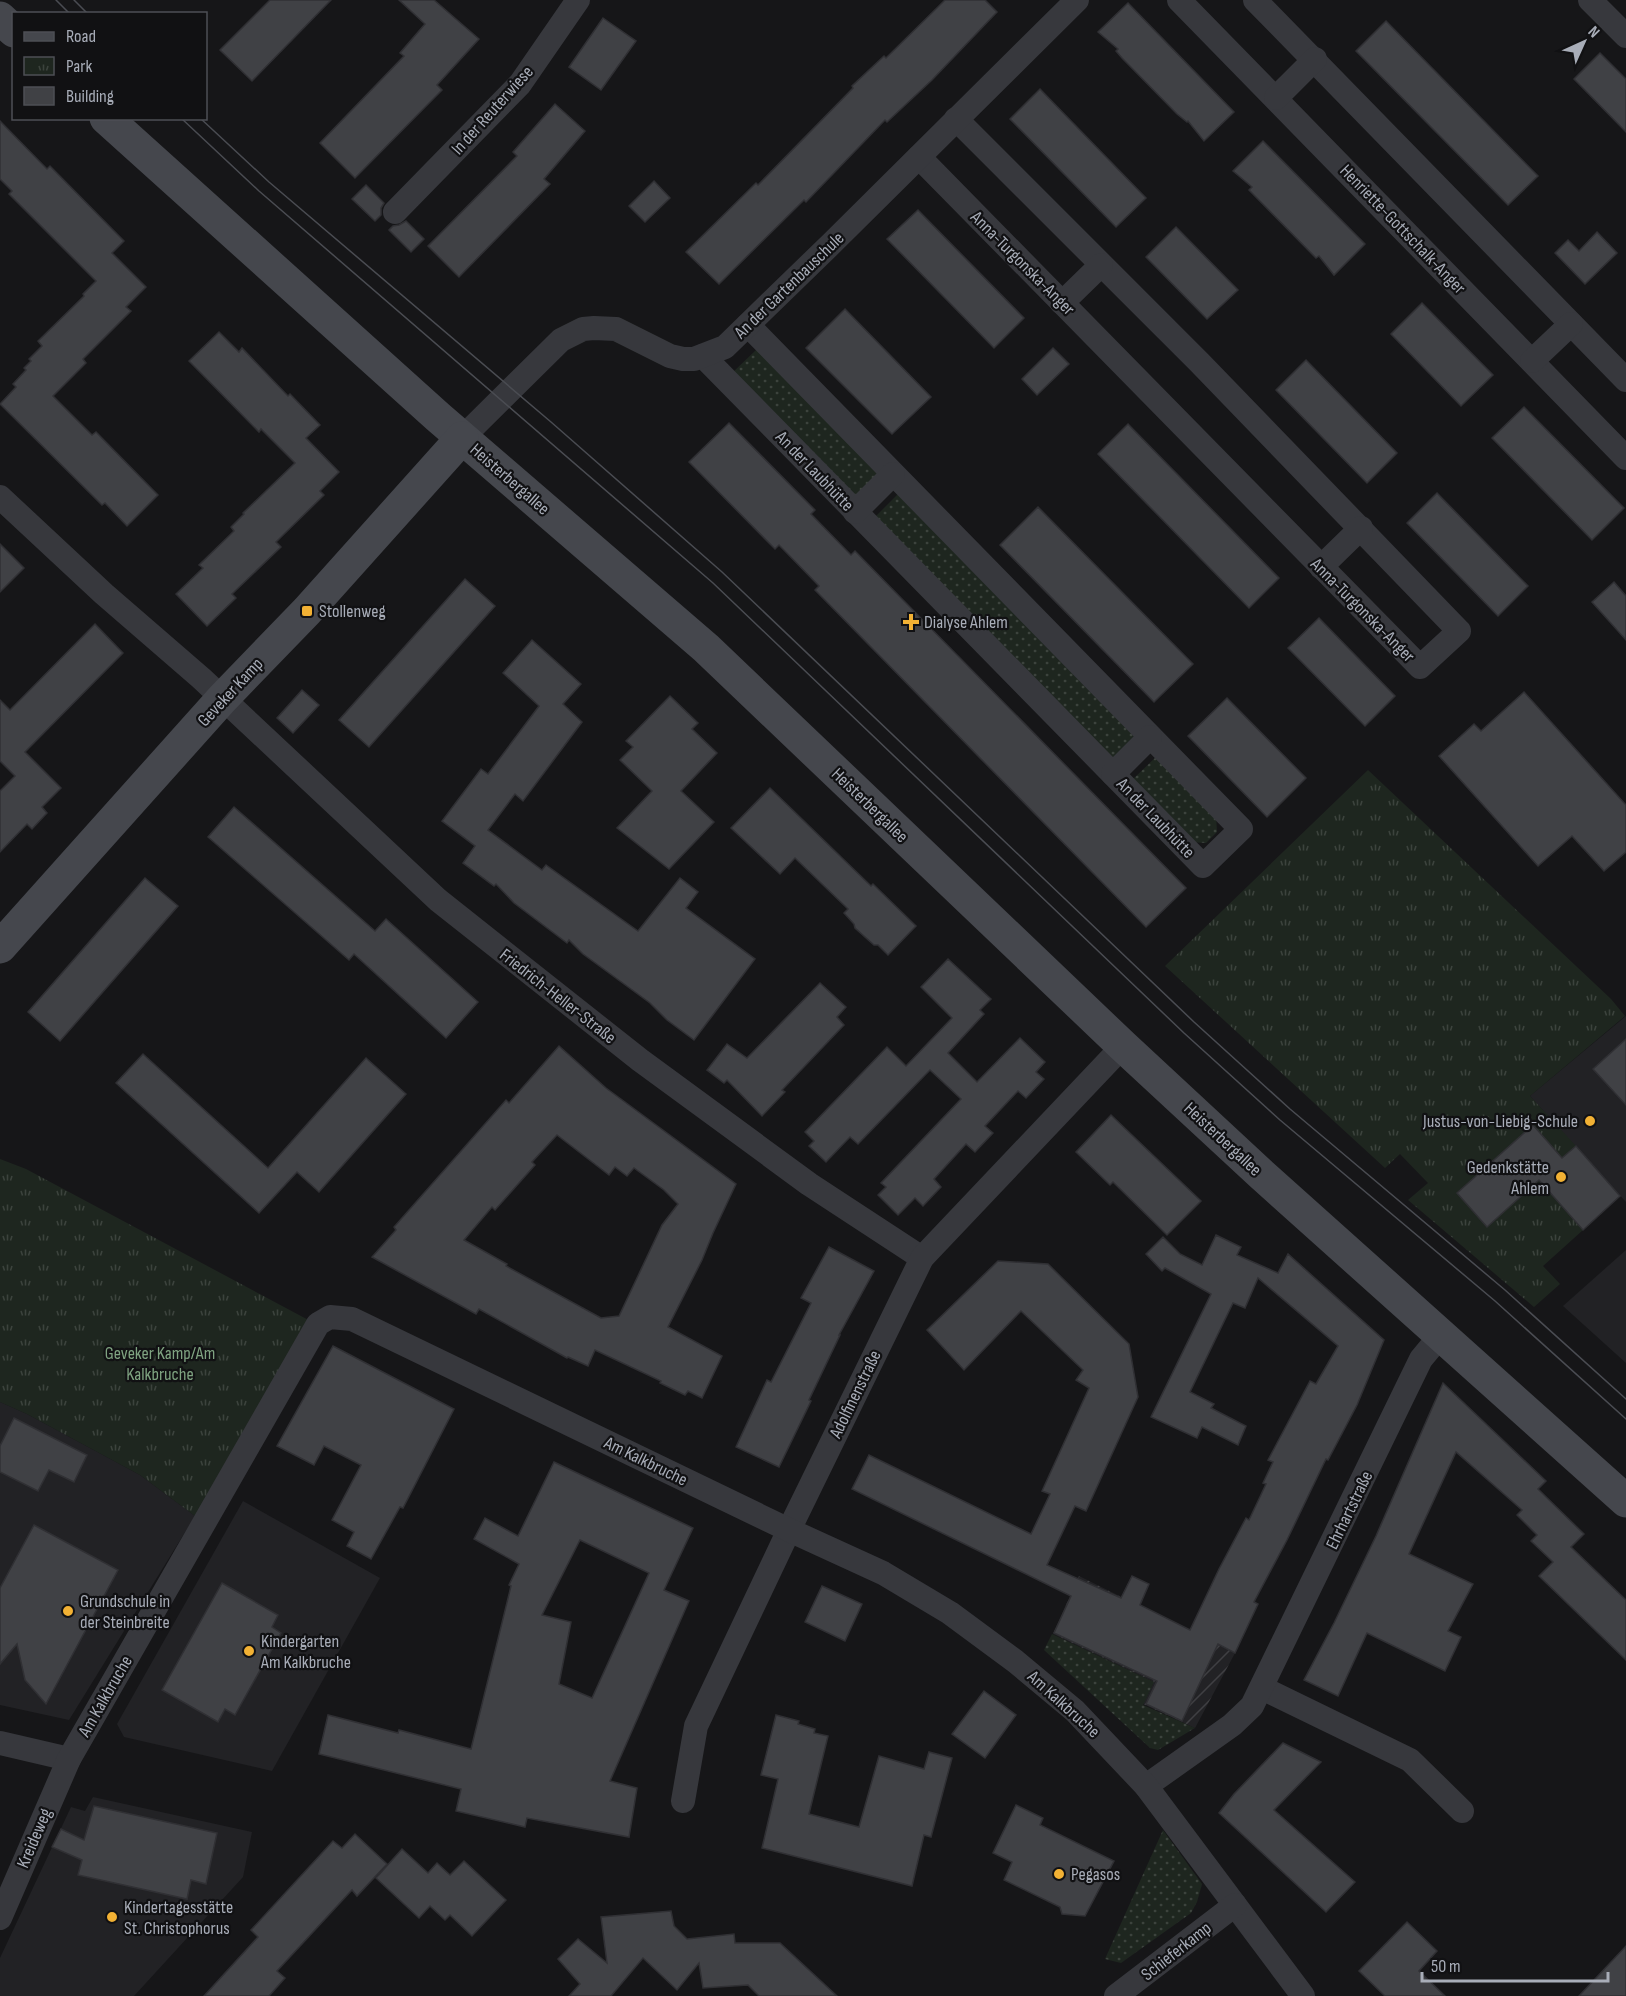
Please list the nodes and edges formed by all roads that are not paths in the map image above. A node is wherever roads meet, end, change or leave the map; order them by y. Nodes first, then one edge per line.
1 (578, 0) edge
2 (1077, 0) edge
3 (1179, 0) edge
4 (1255, 0) edge
5 (1590, 0) edge
6 (0, 18) edge
7 (12, 29) edge
8 (1626, 36) edge
9 (1315, 59) junction
10 (1276, 98) junction
11 (956, 119) junction
12 (108, 120) edge
13 (919, 157) junction
14 (395, 212) dead end
15 (1101, 266) junction
16 (1062, 303) junction
17 (1571, 324) junction
18 (748, 325) junction
19 (703, 356) junction
20 (1532, 361) junction
21 (1626, 380) edge
22 (462, 438) junction
23 (1626, 458) edge
24 (893, 474) junction
25 (0, 497) edge
26 (855, 512) junction
27 (1361, 528) junction
28 (1321, 567) junction
29 (222, 699) junction
30 (1150, 737) junction
31 (1113, 774) junction
32 (0, 947) edge
33 (1123, 1046) junction
34 (922, 1258) junction
35 (1441, 1335) junction
36 (1626, 1501) edge
37 (789, 1530) junction
38 (1262, 1688) junction
39 (0, 1743) edge
40 (69, 1759) junction
41 (1146, 1786) junction
42 (683, 1801) dead end
43 (1462, 1811) dead end
44 (1235, 1905) junction
45 (0, 1918) edge
46 (1116, 1996) edge
47 (1303, 1996) edge

1 - 14 street, In der Reuterwiese
2 - 11 street, An der Gartenbauschule
3 - 10 street, Henriette-Gottschalk-Anger
4 - 9 street
5 - 8 street
6 - 7 main road
9 - 10 street
9 - 17 street
10 - 20 street, Henriette-Gottschalk-Anger
11 - 13 street, An der Gartenbauschule
11 - 15 street, Anna-Turgonska-Anger
12 - 22 main road, Heisterbergallee
13 - 16 street, Anna-Turgonska-Anger
13 - 18 street, An der Gartenbauschule
15 - 16 street
15 - 27 street, Anna-Turgonska-Anger
16 - 28 street, Anna-Turgonska-Anger
17 - 20 street
17 - 21 street
18 - 19 street, An der Gartenbauschule
18 - 24 street, An der Laubhütte
19 - 22 street, An der Gartenbauschule
19 - 26 street, An der Laubhütte
20 - 23 street, Henriette-Gottschalk-Anger
22 - 29 main road, Geveker Kamp
22 - 33 main road, Heisterbergallee
24 - 26 street
24 - 30 street, An der Laubhütte
25 - 29 street
26 - 31 street, An der Laubhütte
27 - 28 street
27 - 28 street, Anna-Turgonska-Anger
29 - 32 main road, Geveker Kamp
29 - 34 street, Friedrich-Heller-Straße
30 - 31 street
30 - 31 street, An der Laubhütte
33 - 34 street, Adolfinenstraße
33 - 35 main road, Heisterbergallee
34 - 37 street, Adolfinenstraße
35 - 36 main road, Heisterbergallee
35 - 38 street, Ehrhartstraße
37 - 40 street, Am Kalkbruche
37 - 41 street, Am Kalkbruche
37 - 42 street, Adolfinenstraße
38 - 41 street, Ehrhartstraße
38 - 43 street
39 - 40 street
40 - 45 street, Kreideweg
41 - 44 street, Am Kalkbruche
44 - 46 street, Schieferkamp
44 - 47 street, Am Kalkbruche

